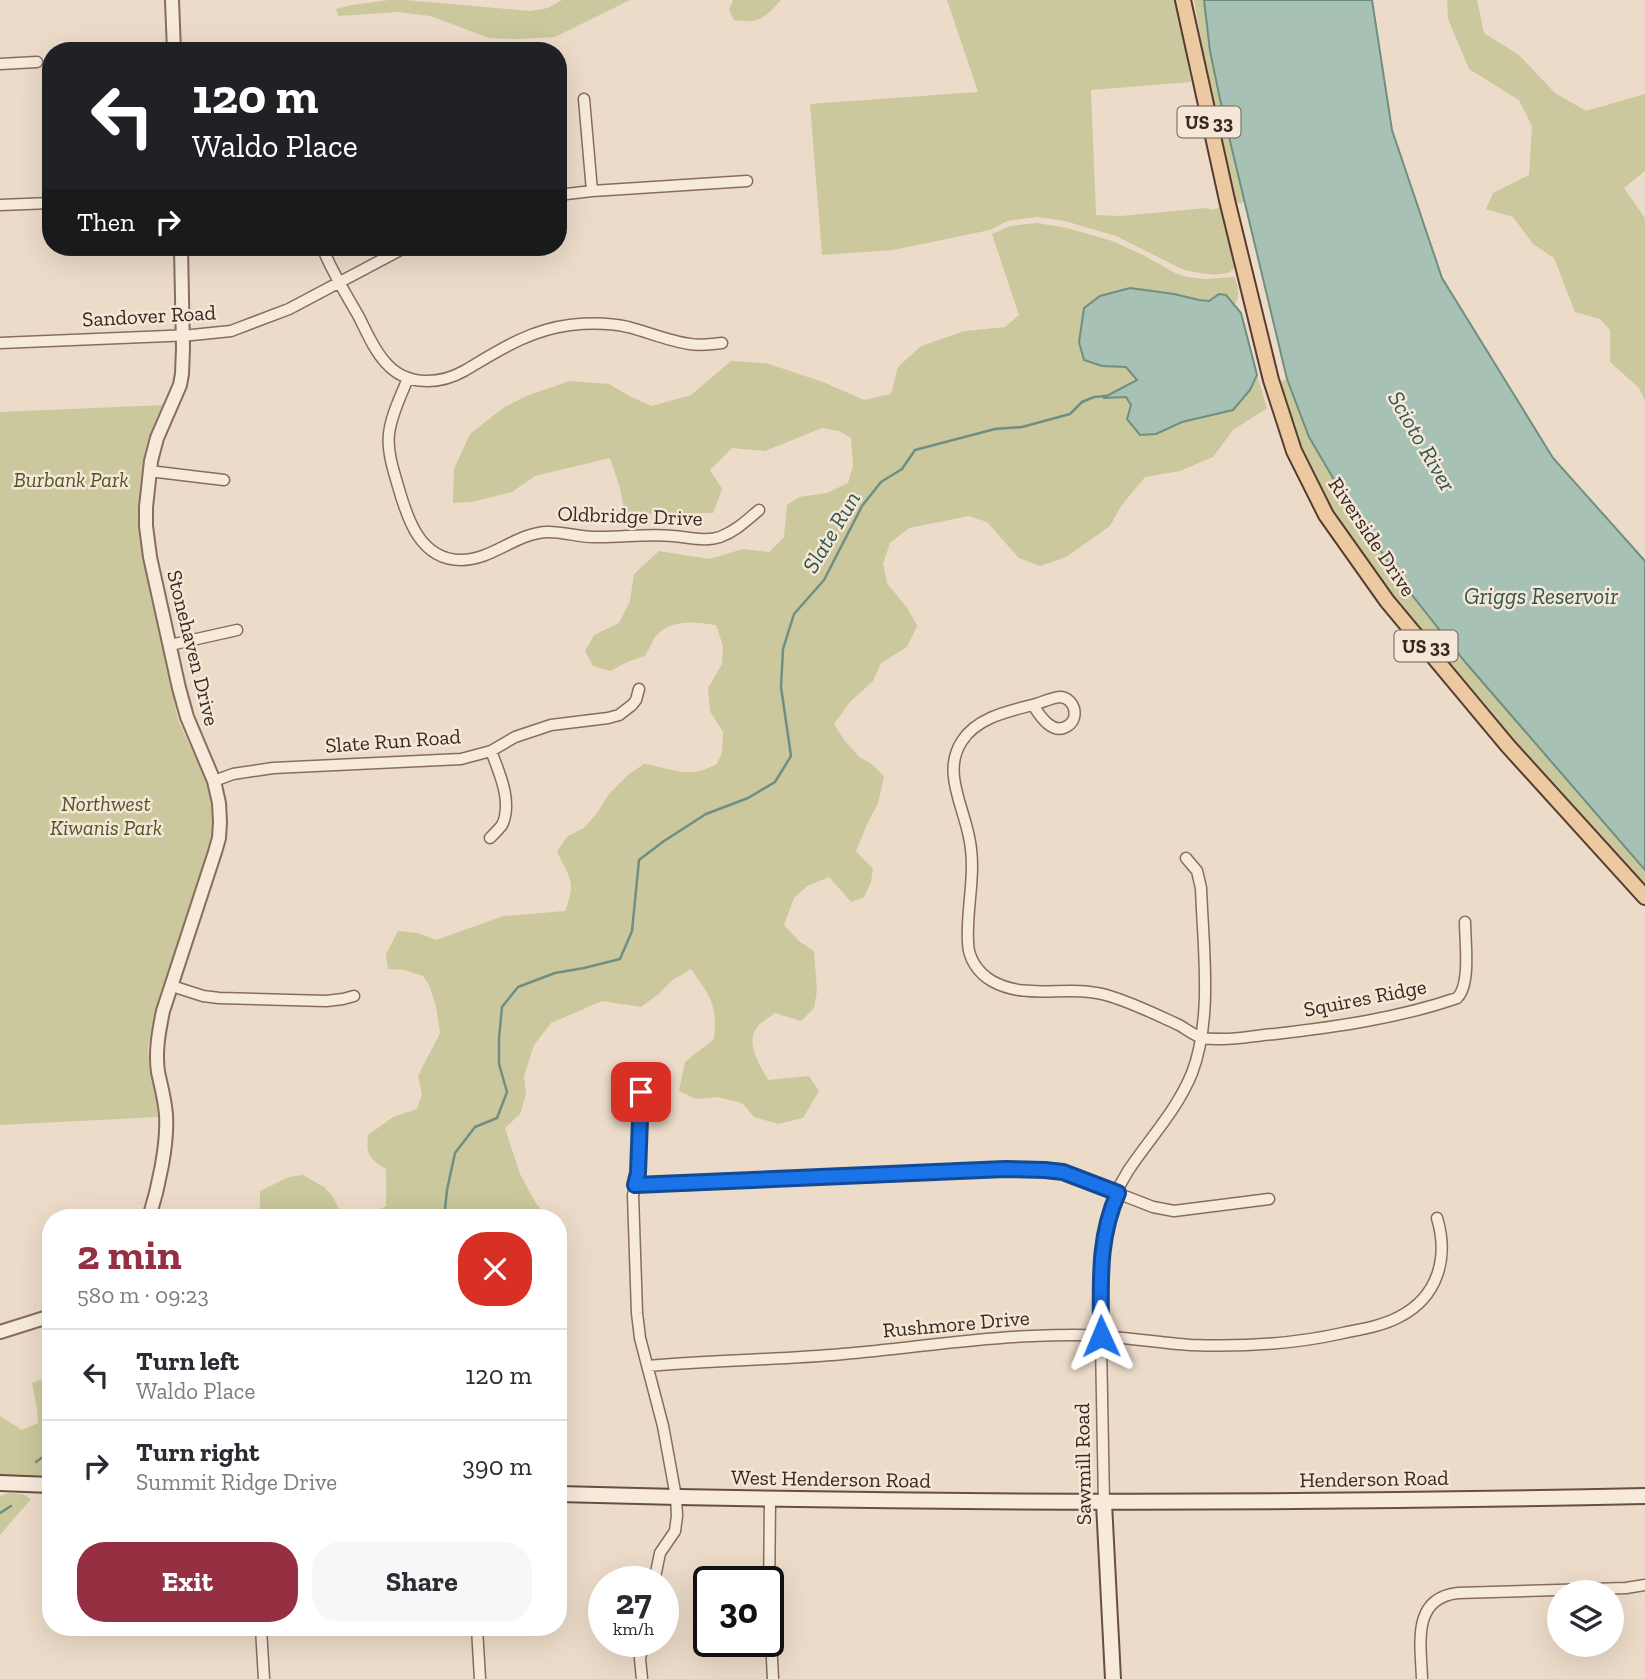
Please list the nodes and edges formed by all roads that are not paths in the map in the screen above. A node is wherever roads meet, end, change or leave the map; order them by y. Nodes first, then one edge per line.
1 (172, 0) edge
2 (1183, 0) edge
3 (173, 42) edge
4 (37, 62) dead end
5 (0, 64) edge
6 (584, 99) dead end
7 (747, 181) dead end
8 (592, 191) junction
9 (567, 194) edge
10 (42, 203) edge
11 (0, 205) edge
12 (181, 256) edge
13 (326, 256) edge
14 (389, 256) edge
15 (339, 283) junction
16 (183, 335) junction
17 (0, 343) edge
18 (722, 344) dead end
19 (408, 379) junction
20 (149, 471) junction
21 (224, 480) dead end
22 (759, 510) dead end
23 (237, 629) dead end
24 (170, 645) junction
25 (639, 689) dead end
26 (1033, 705) dead end
27 (491, 751) junction
28 (214, 781) junction
29 (490, 838) dead end
30 (1186, 858) dead end
31 (1645, 897) edge
32 (1465, 922) dead end
33 (172, 986) junction
34 (354, 996) dead end
35 (1202, 1038) junction
36 (641, 1092) dead end
37 (635, 1185) junction
38 (1118, 1193) junction
39 (1269, 1199) dead end
40 (151, 1209) edge
41 (1437, 1218) dead end
42 (42, 1319) edge
43 (0, 1332) edge
44 (1101, 1336) junction
45 (648, 1366) junction
46 (0, 1483) edge
47 (42, 1485) edge
48 (567, 1494) edge
49 (1645, 1496) edge
50 (676, 1497) junction
51 (770, 1498) junction
52 (1104, 1503) junction
53 (657, 1566) edge
54 (1645, 1585) edge
55 (261, 1636) edge
56 (477, 1636) edge
57 (640, 1657) edge
58 (264, 1679) edge
59 (480, 1679) edge
60 (642, 1679) edge
61 (773, 1679) edge
62 (1113, 1679) edge
63 (1422, 1679) edge

1 - 3 street
2 - 31 main road, Riverside Drive / US 33
4 - 5 street
6 - 8 street
7 - 8 street
8 - 9 street
10 - 11 street
12 - 16 street, Stonehaven Drive
13 - 15 street
14 - 15 street, Sandover Road
15 - 16 street, Sandover Road
15 - 19 street
16 - 17 street, Sandover Road
16 - 20 street, Stonehaven Drive
18 - 19 street
19 - 22 street, Oldbridge Drive
20 - 21 street
20 - 24 street, Stonehaven Drive
23 - 24 street
24 - 28 street, Stonehaven Drive
25 - 27 street, Slate Run Road
26 - 35 street
27 - 28 street, Slate Run Road
27 - 29 street
28 - 33 street, Stonehaven Drive
30 - 35 street, Sawmill Road
32 - 35 street, Squires Ridge
33 - 34 street
33 - 40 street, Stonehaven Drive
35 - 38 street, Sawmill Road
36 - 37 street
37 - 38 street
37 - 45 street
38 - 39 street
38 - 44 street, Sawmill Road
41 - 44 street, Rushmore Drive
42 - 43 street
44 - 45 street, Rushmore Drive
44 - 52 street, Sawmill Road
45 - 50 street
46 - 47 main road
48 - 50 main road, West Henderson Road
49 - 52 main road, Henderson Road
50 - 51 main road, West Henderson Road
50 - 53 street
51 - 52 main road, West Henderson Road
51 - 61 street
52 - 62 main road, Sawmill Road
54 - 63 street
55 - 58 street
56 - 59 street
57 - 60 street

